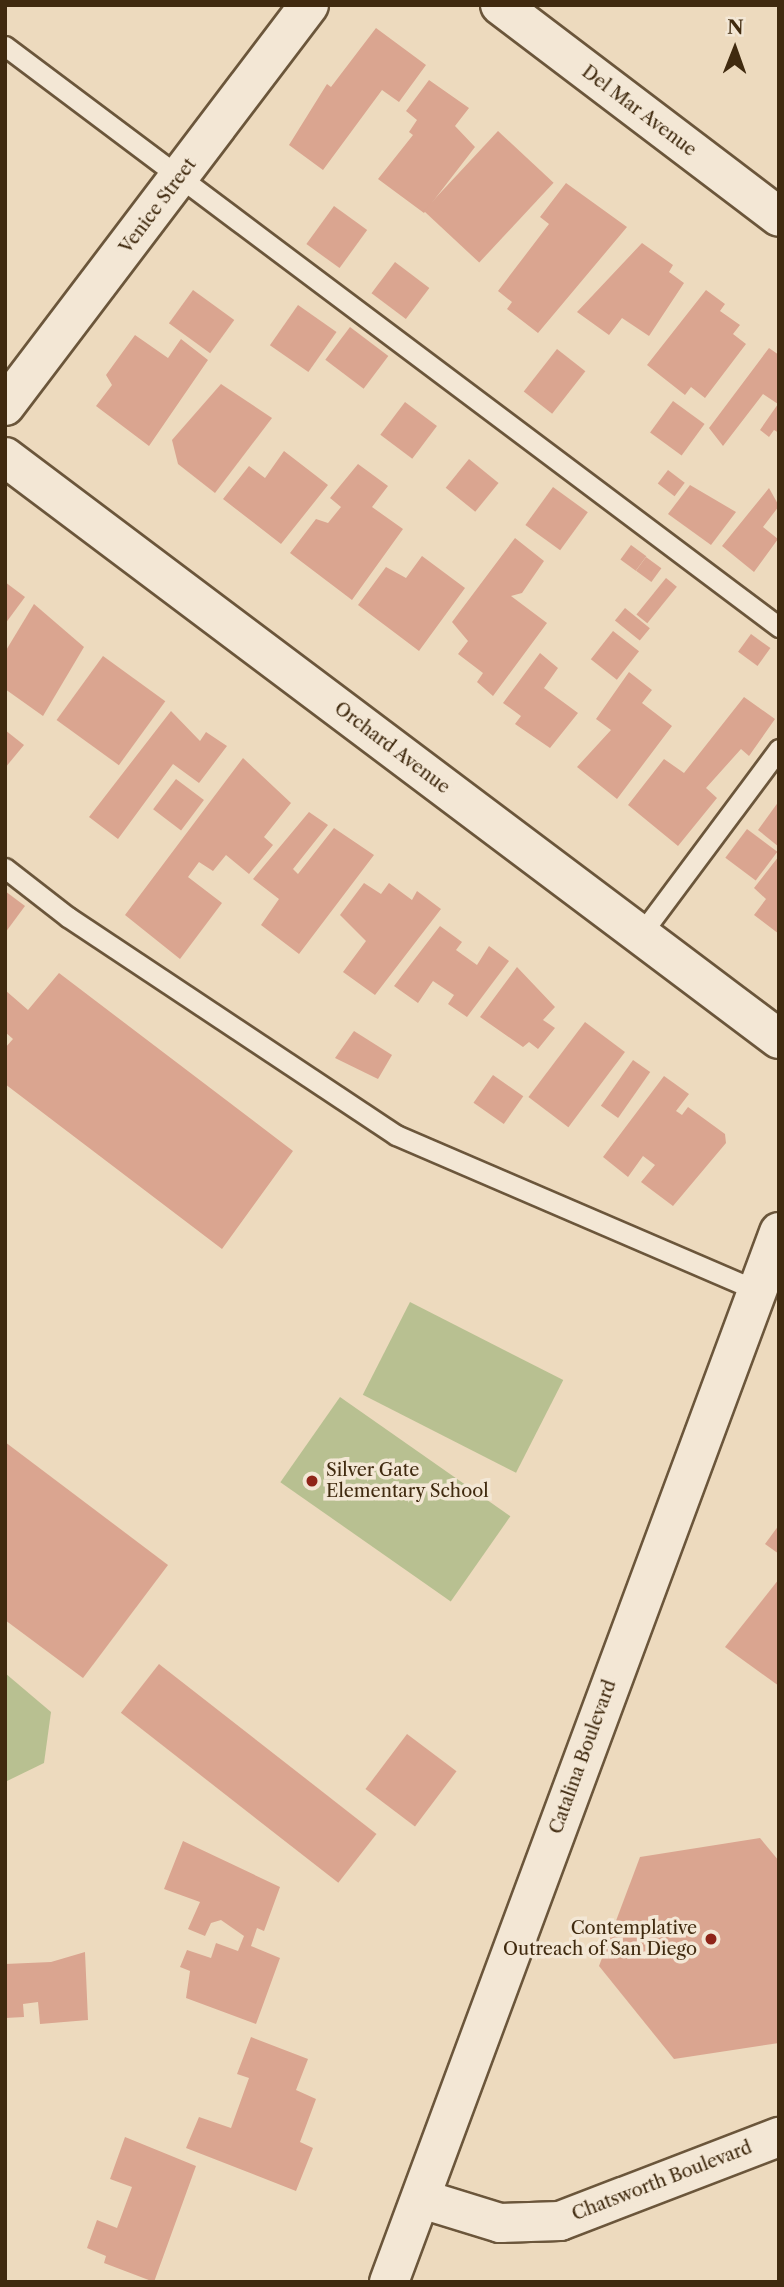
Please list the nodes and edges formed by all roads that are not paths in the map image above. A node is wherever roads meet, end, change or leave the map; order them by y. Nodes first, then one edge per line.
1 (309, 5) edge
2 (500, 5) edge
3 (5, 46) edge
4 (179, 178) junction
5 (779, 217) edge
6 (5, 406) edge
7 (5, 457) edge
8 (779, 627) edge
9 (779, 748) edge
10 (5, 868) edge
11 (641, 934) junction
12 (779, 1040) edge
13 (779, 1232) edge
14 (756, 1290) junction
15 (776, 2132) edge
16 (422, 2199) junction
17 (389, 2282) edge

1 - 4 street, Venice Street
2 - 5 street, Del Mar Avenue
3 - 4 lane
4 - 6 street, Venice Street
4 - 8 lane
7 - 11 street, Orchard Avenue
9 - 11 lane
10 - 14 lane
11 - 12 street, Orchard Avenue
13 - 14 street, Catalina Boulevard
14 - 16 street, Catalina Boulevard
15 - 16 street, Chatsworth Boulevard
16 - 17 street, Catalina Boulevard

